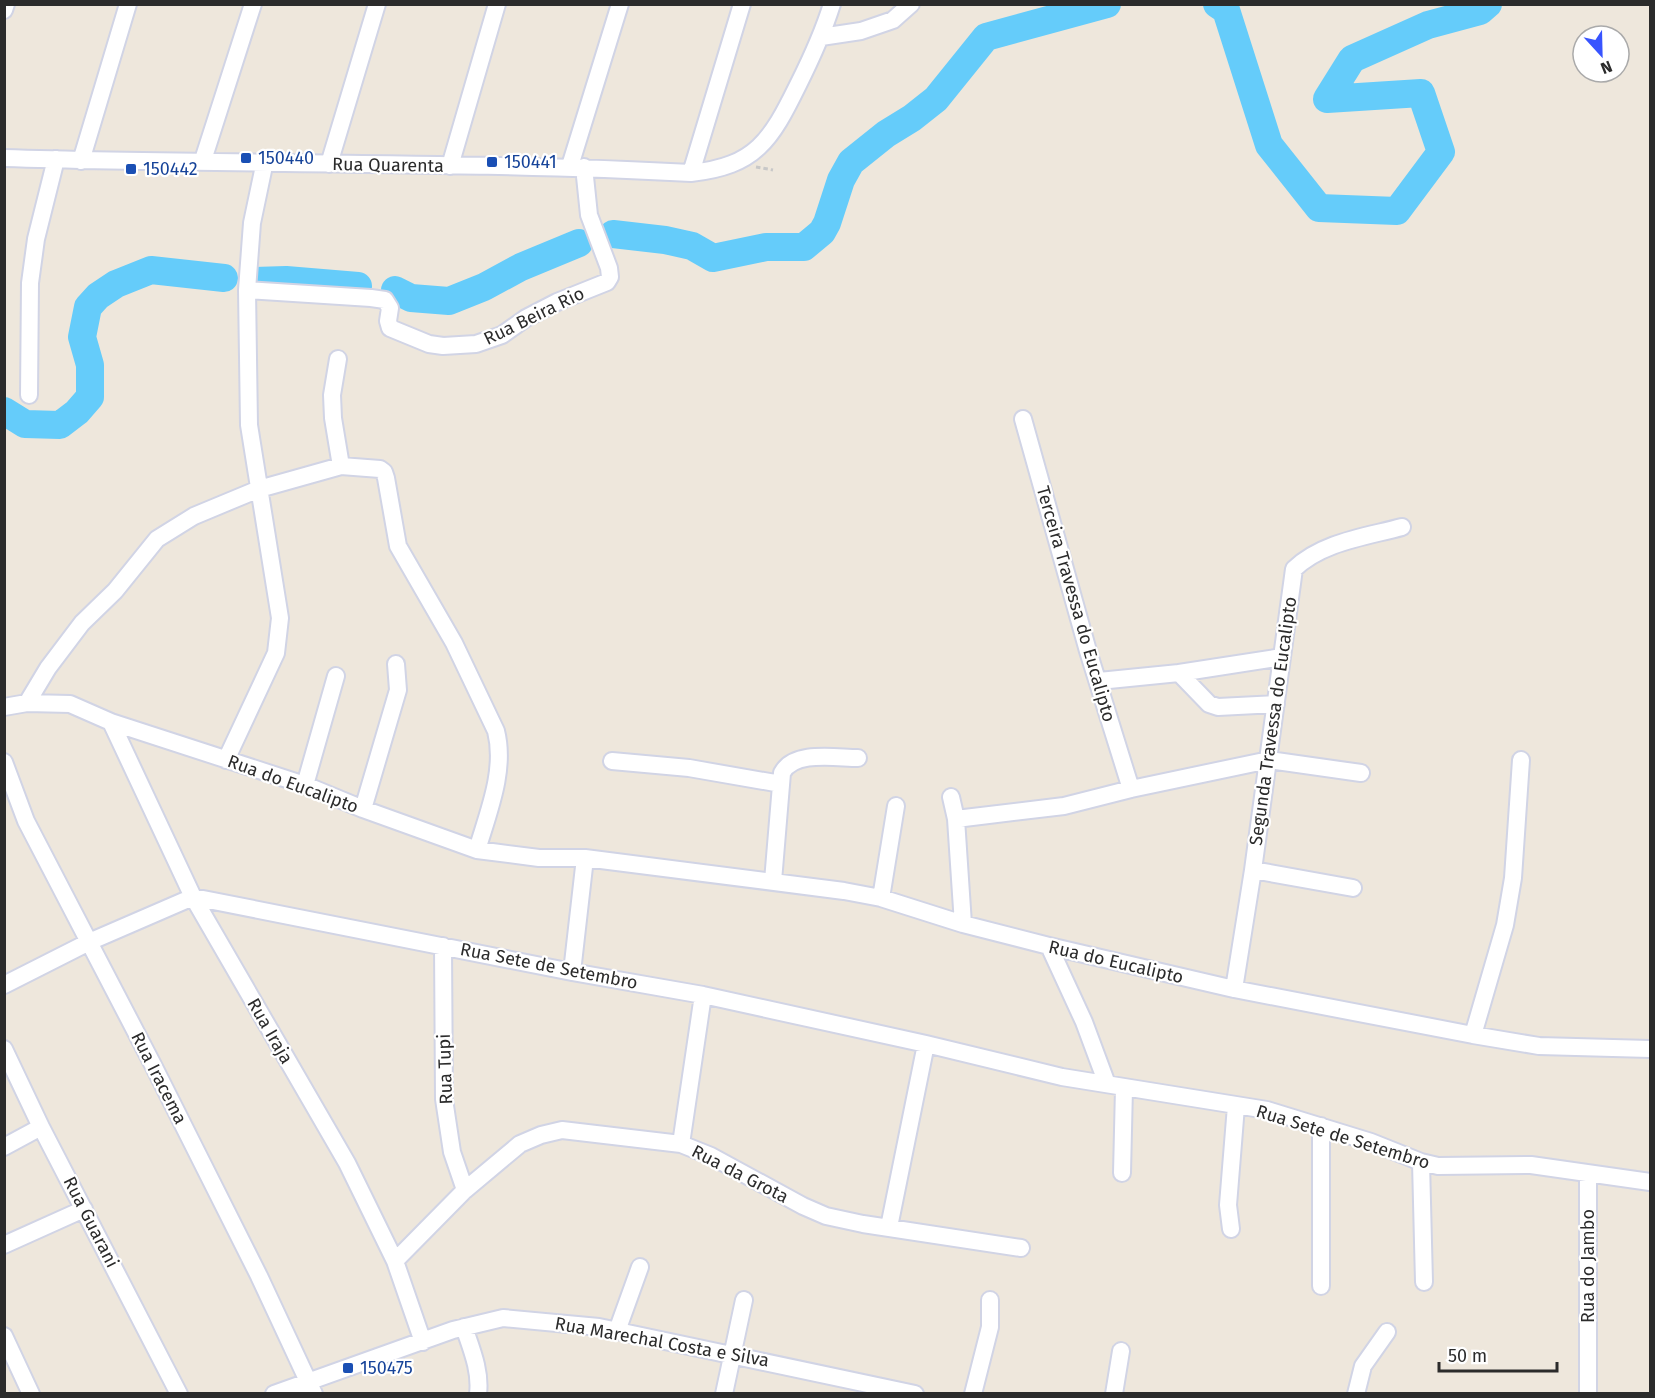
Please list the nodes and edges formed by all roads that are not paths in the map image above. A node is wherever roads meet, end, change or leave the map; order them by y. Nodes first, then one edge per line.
1 (6, 4) edge
2 (128, 4) edge
3 (253, 4) edge
4 (377, 4) edge
5 (497, 4) edge
6 (620, 4) edge
7 (742, 4) edge
8 (832, 4) edge
9 (911, 4) edge
10 (4, 10) edge
11 (821, 38) junction
12 (4, 158) edge
13 (56, 159) junction
14 (203, 160) junction
15 (81, 161) junction
16 (266, 161) junction
17 (329, 164) junction
18 (450, 166) junction
19 (577, 167) junction
20 (691, 173) junction
21 (247, 290) junction
22 (338, 359) dead end
23 (29, 395) dead end
24 (1023, 419) dead end
25 (341, 466) junction
26 (259, 489) junction
27 (1402, 527) dead end
28 (1282, 657) junction
29 (396, 664) dead end
30 (1179, 672) junction
31 (336, 676) dead end
32 (1099, 681) junction
33 (27, 703) junction
34 (1276, 704) junction
35 (4, 707) edge
36 (111, 722) junction
37 (858, 758) dead end
38 (226, 760) junction
39 (1269, 760) junction
40 (1521, 760) dead end
41 (612, 761) dead end
42 (4, 762) edge
43 (1361, 774) dead end
44 (781, 784) junction
45 (305, 785) junction
46 (1131, 789) junction
47 (951, 797) dead end
48 (896, 806) dead end
49 (363, 810) junction
50 (956, 819) junction
51 (477, 850) junction
52 (585, 858) junction
53 (1253, 870) junction
54 (773, 881) junction
55 (1353, 888) dead end
56 (193, 897) junction
57 (881, 898) junction
58 (963, 924) junction
59 (89, 942) junction
60 (443, 946) junction
61 (1049, 946) junction
62 (572, 972) junction
63 (4, 985) edge
64 (1234, 989) junction
65 (704, 994) junction
66 (1473, 1035) junction
67 (926, 1044) junction
68 (4, 1049) edge
69 (1650, 1049) edge
70 (1107, 1084) junction
71 (1124, 1088) junction
72 (1236, 1106) junction
73 (1321, 1126) junction
74 (41, 1127) junction
75 (681, 1144) junction
76 (4, 1147) edge
77 (1421, 1162) junction
78 (1122, 1173) dead end
79 (1588, 1173) junction
80 (1650, 1182) edge
81 (465, 1190) junction
82 (84, 1209) junction
83 (889, 1227) junction
84 (1231, 1229) dead end
85 (4, 1245) edge
86 (1022, 1248) dead end
87 (395, 1261) junction
88 (640, 1268) dead end
89 (1424, 1282) dead end
90 (1321, 1286) dead end
91 (744, 1300) dead end
92 (990, 1300) dead end
93 (464, 1327) junction
94 (616, 1331) junction
95 (1387, 1332) dead end
96 (4, 1336) edge
97 (423, 1342) junction
98 (1121, 1351) dead end
99 (734, 1354) junction
100 (311, 1387) edge
101 (31, 1394) edge
102 (179, 1394) edge
103 (274, 1394) edge
104 (478, 1394) edge
105 (724, 1394) edge
106 (915, 1394) edge
107 (973, 1394) edge
108 (1114, 1394) edge
109 (1356, 1394) edge
110 (1588, 1394) edge

1 - 10 street
2 - 15 street
3 - 14 street
4 - 17 street
5 - 18 street
6 - 19 street
7 - 20 street
8 - 11 street
9 - 11 street
11 - 20 street, Rua Quarenta
12 - 13 street, Rua Quarenta
13 - 15 street, Rua Quarenta
13 - 23 street
14 - 15 street, Rua Quarenta
14 - 16 street, Rua Quarenta
16 - 17 street, Rua Quarenta
16 - 21 street
17 - 18 street, Rua Quarenta
18 - 19 street, Rua Quarenta
19 - 20 street, Rua Quarenta
19 - 21 street, Rua Beira Rio
21 - 26 street
22 - 25 street
24 - 32 street, Terceira Travessa do Eucalipto
25 - 26 street
25 - 51 street
26 - 33 street
26 - 38 street
27 - 28 street, Segunda Travessa do Eucalipto
28 - 30 street
28 - 34 street, Segunda Travessa do Eucalipto
29 - 49 street
30 - 32 street
30 - 34 street
31 - 45 street
32 - 46 street, Terceira Travessa do Eucalipto
33 - 35 street, Rua do Eucalipto
33 - 36 street, Rua do Eucalipto
34 - 39 street, Segunda Travessa do Eucalipto
36 - 38 street, Rua do Eucalipto
36 - 56 street, Rua Iraja
37 - 44 street
38 - 45 street, Rua do Eucalipto
39 - 43 street
39 - 46 street
39 - 53 street, Segunda Travessa do Eucalipto
40 - 66 street
41 - 44 street
42 - 59 street, Rua Iracema
44 - 54 street
45 - 49 street, Rua do Eucalipto
46 - 50 street
47 - 50 street
48 - 57 street
49 - 51 street, Rua do Eucalipto
50 - 58 street
51 - 52 street, Rua do Eucalipto
52 - 54 street, Rua do Eucalipto
52 - 62 street
53 - 55 street
53 - 64 street, Segunda Travessa do Eucalipto
54 - 57 street, Rua do Eucalipto
56 - 59 street
56 - 60 street, Rua Sete de Setembro
56 - 87 street, Rua Iraja
57 - 58 street, Rua do Eucalipto
58 - 61 street, Rua do Eucalipto
59 - 63 street
59 - 100 street, Rua Iracema
60 - 62 street, Rua Sete de Setembro
60 - 81 street, Rua Tupi
61 - 64 street, Rua do Eucalipto
61 - 70 street
62 - 65 street, Rua Sete de Setembro
64 - 66 street, Rua do Eucalipto
65 - 67 street, Rua Sete de Setembro
65 - 75 street
66 - 69 street, Rua do Eucalipto
67 - 70 street, Rua Sete de Setembro
67 - 83 street
68 - 74 street, Rua Guarani
70 - 71 street, Rua Sete de Setembro
71 - 72 street, Rua Sete de Setembro
71 - 78 street
72 - 73 street, Rua Sete de Setembro
72 - 84 street
73 - 77 street, Rua Sete de Setembro
73 - 90 street
74 - 76 street
74 - 82 street, Rua Guarani
75 - 81 street, Rua da Grota
75 - 83 street, Rua da Grota
77 - 79 street, Rua Sete de Setembro
77 - 89 street
79 - 80 street, Rua Sete de Setembro
79 - 110 street, Rua do Jambo
81 - 87 street, Rua da Grota
82 - 85 street
82 - 102 street, Rua Guarani
83 - 86 street, Rua da Grota
87 - 97 street, Rua Iraja
88 - 94 street
91 - 99 street
92 - 107 street
93 - 94 street, Rua Marechal Costa e Silva
93 - 97 street, Rua Marechal Costa e Silva
93 - 104 street
94 - 99 street, Rua Marechal Costa e Silva
95 - 109 street
96 - 101 street
97 - 100 street, Rua Marechal Costa e Silva
98 - 108 street
99 - 105 street
99 - 106 street, Rua Marechal Costa e Silva
100 - 103 street, Rua Marechal Costa e Silva

